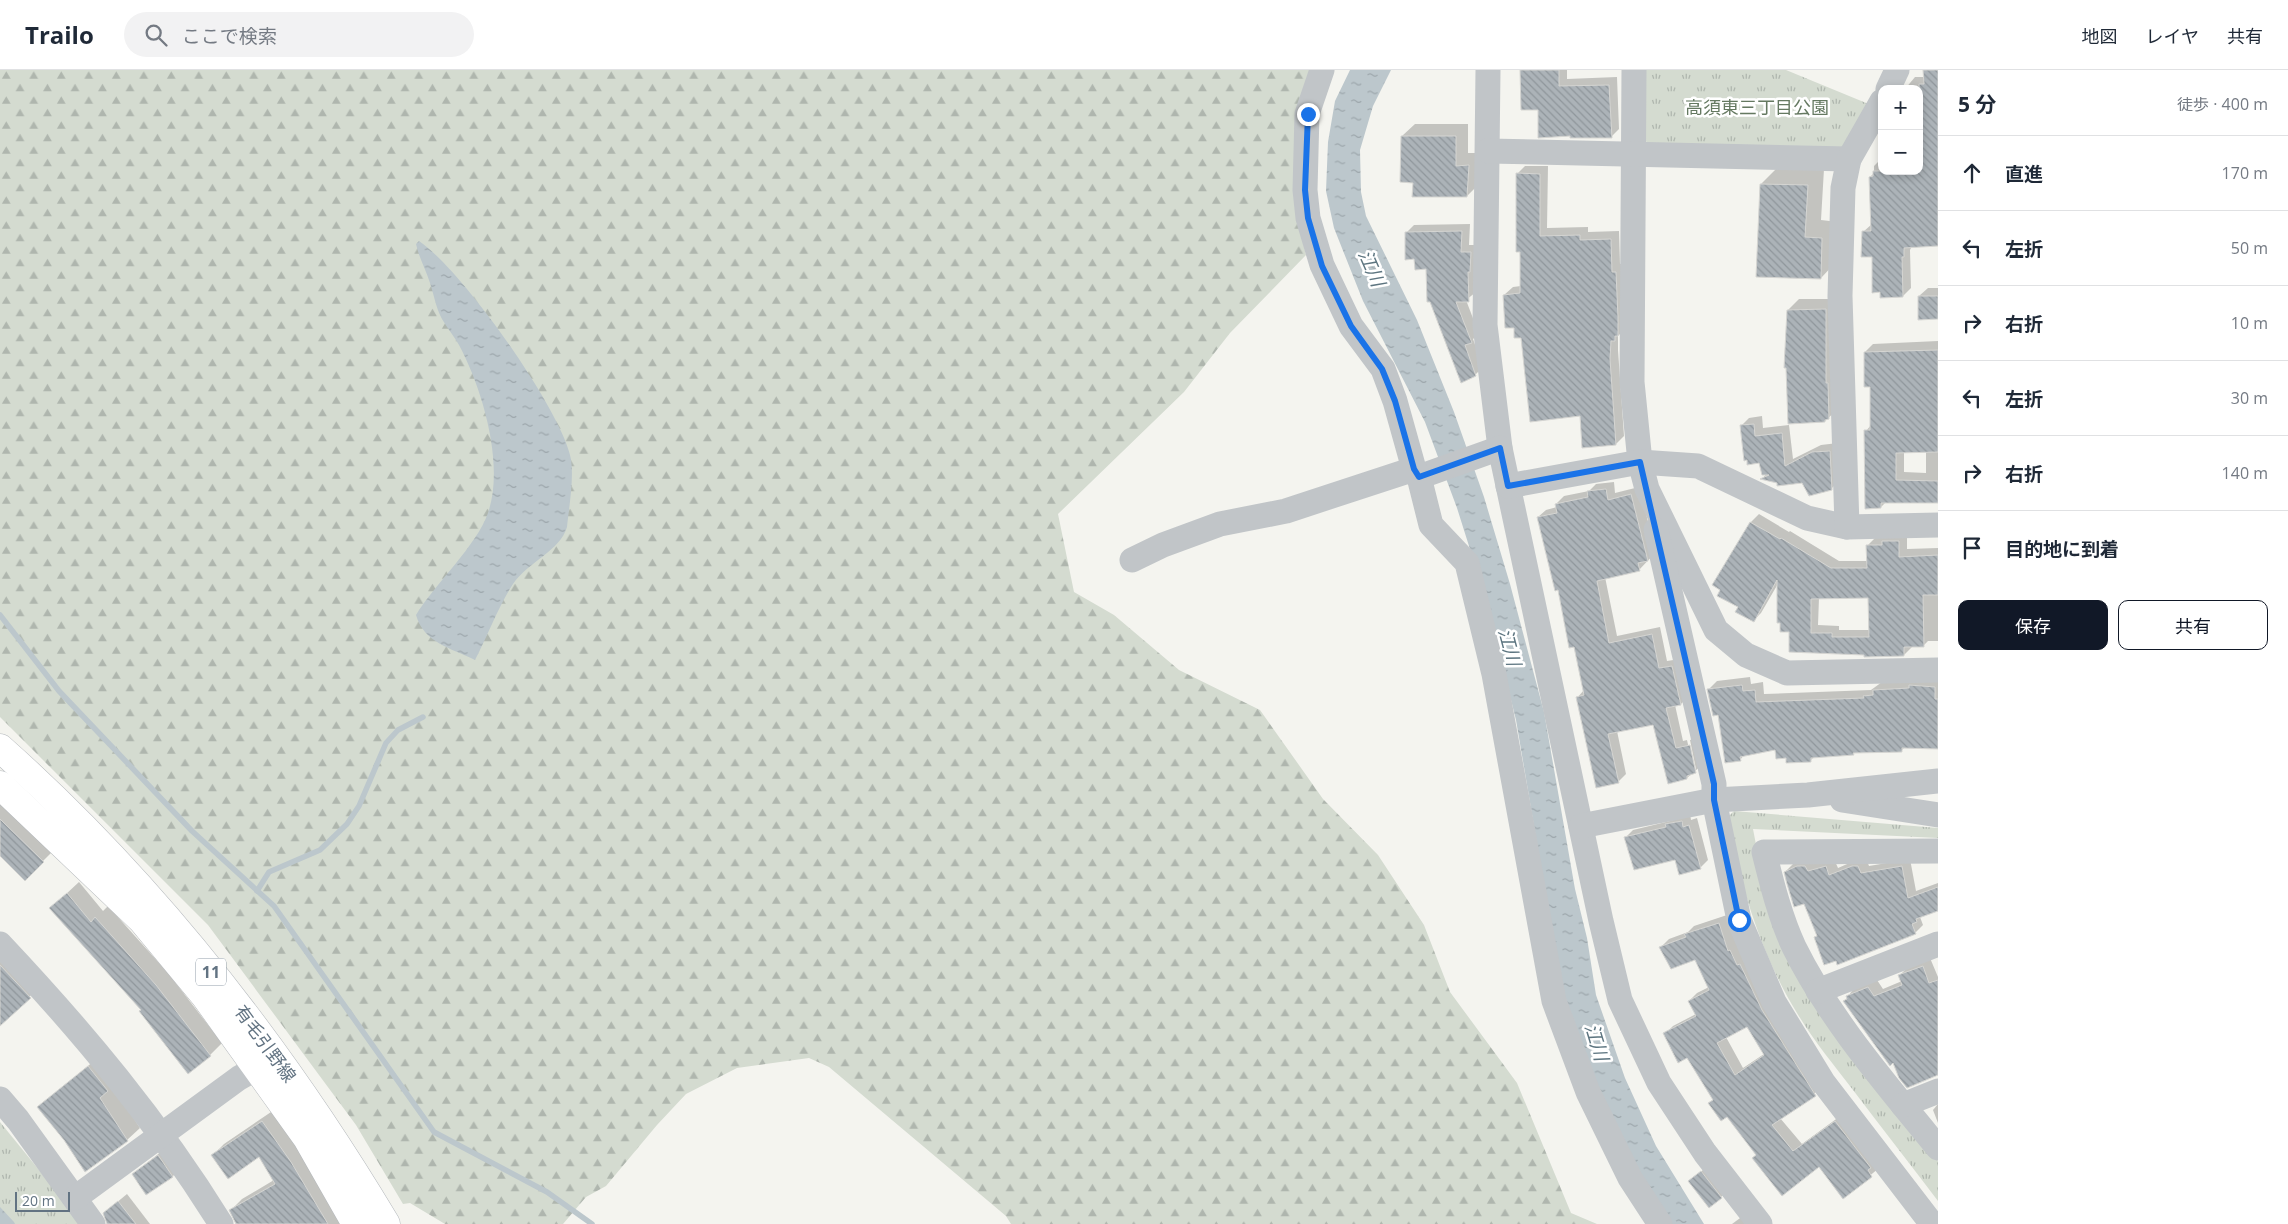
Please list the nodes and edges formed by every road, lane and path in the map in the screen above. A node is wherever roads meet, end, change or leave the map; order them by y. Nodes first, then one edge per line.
1 (1322, 70) edge
2 (1488, 70) edge
3 (1634, 70) edge
4 (1897, 70) edge
5 (1890, 85) edge
6 (1878, 108) edge
7 (1488, 151) junction
8 (1633, 155) junction
9 (1849, 159) junction
10 (1500, 448) junction
11 (1640, 462) junction
12 (1417, 473) junction
13 (1508, 486) junction
14 (1647, 489) junction
15 (1938, 525) edge
16 (1847, 527) junction
17 (1132, 560) dead end
18 (1938, 670) edge
19 (0, 748) edge
20 (1938, 781) edge
21 (0, 784) edge
22 (1808, 795) junction
23 (1714, 800) junction
24 (1938, 815) edge
25 (1581, 826) junction
26 (1938, 851) edge
27 (0, 944) edge
28 (1938, 944) edge
29 (1818, 991) junction
30 (257, 1068) junction
31 (1938, 1091) edge
32 (0, 1099) edge
33 (1903, 1105) junction
34 (163, 1135) junction
35 (1938, 1148) edge
36 (75, 1198) junction
37 (93, 1224) edge
38 (221, 1224) edge
39 (356, 1224) edge
40 (386, 1224) edge
41 (1660, 1224) edge
42 (1760, 1224) edge
43 (1932, 1224) edge

1 - 12 street
2 - 7 street
3 - 8 street
4 - 5 street
6 - 9 street
7 - 8 street
7 - 10 street
8 - 9 street
8 - 11 street
9 - 16 street
10 - 12 street
10 - 13 street
11 - 13 street
11 - 14 street
11 - 16 street
12 - 17 street
12 - 41 street
13 - 25 street
14 - 18 street
14 - 23 street
15 - 16 street
19 - 40 main road, 有毛引野線 / 11
20 - 22 street
21 - 30 main road, 有毛引野線 / 11
22 - 23 street
22 - 24 street
23 - 25 street
23 - 43 street
25 - 42 street
26 - 29 street
27 - 34 street
28 - 29 street
29 - 33 street
30 - 34 street
30 - 39 main road, 有毛引野線 / 11
31 - 33 street
32 - 36 street
33 - 35 street
34 - 36 street
34 - 38 street
36 - 37 street

